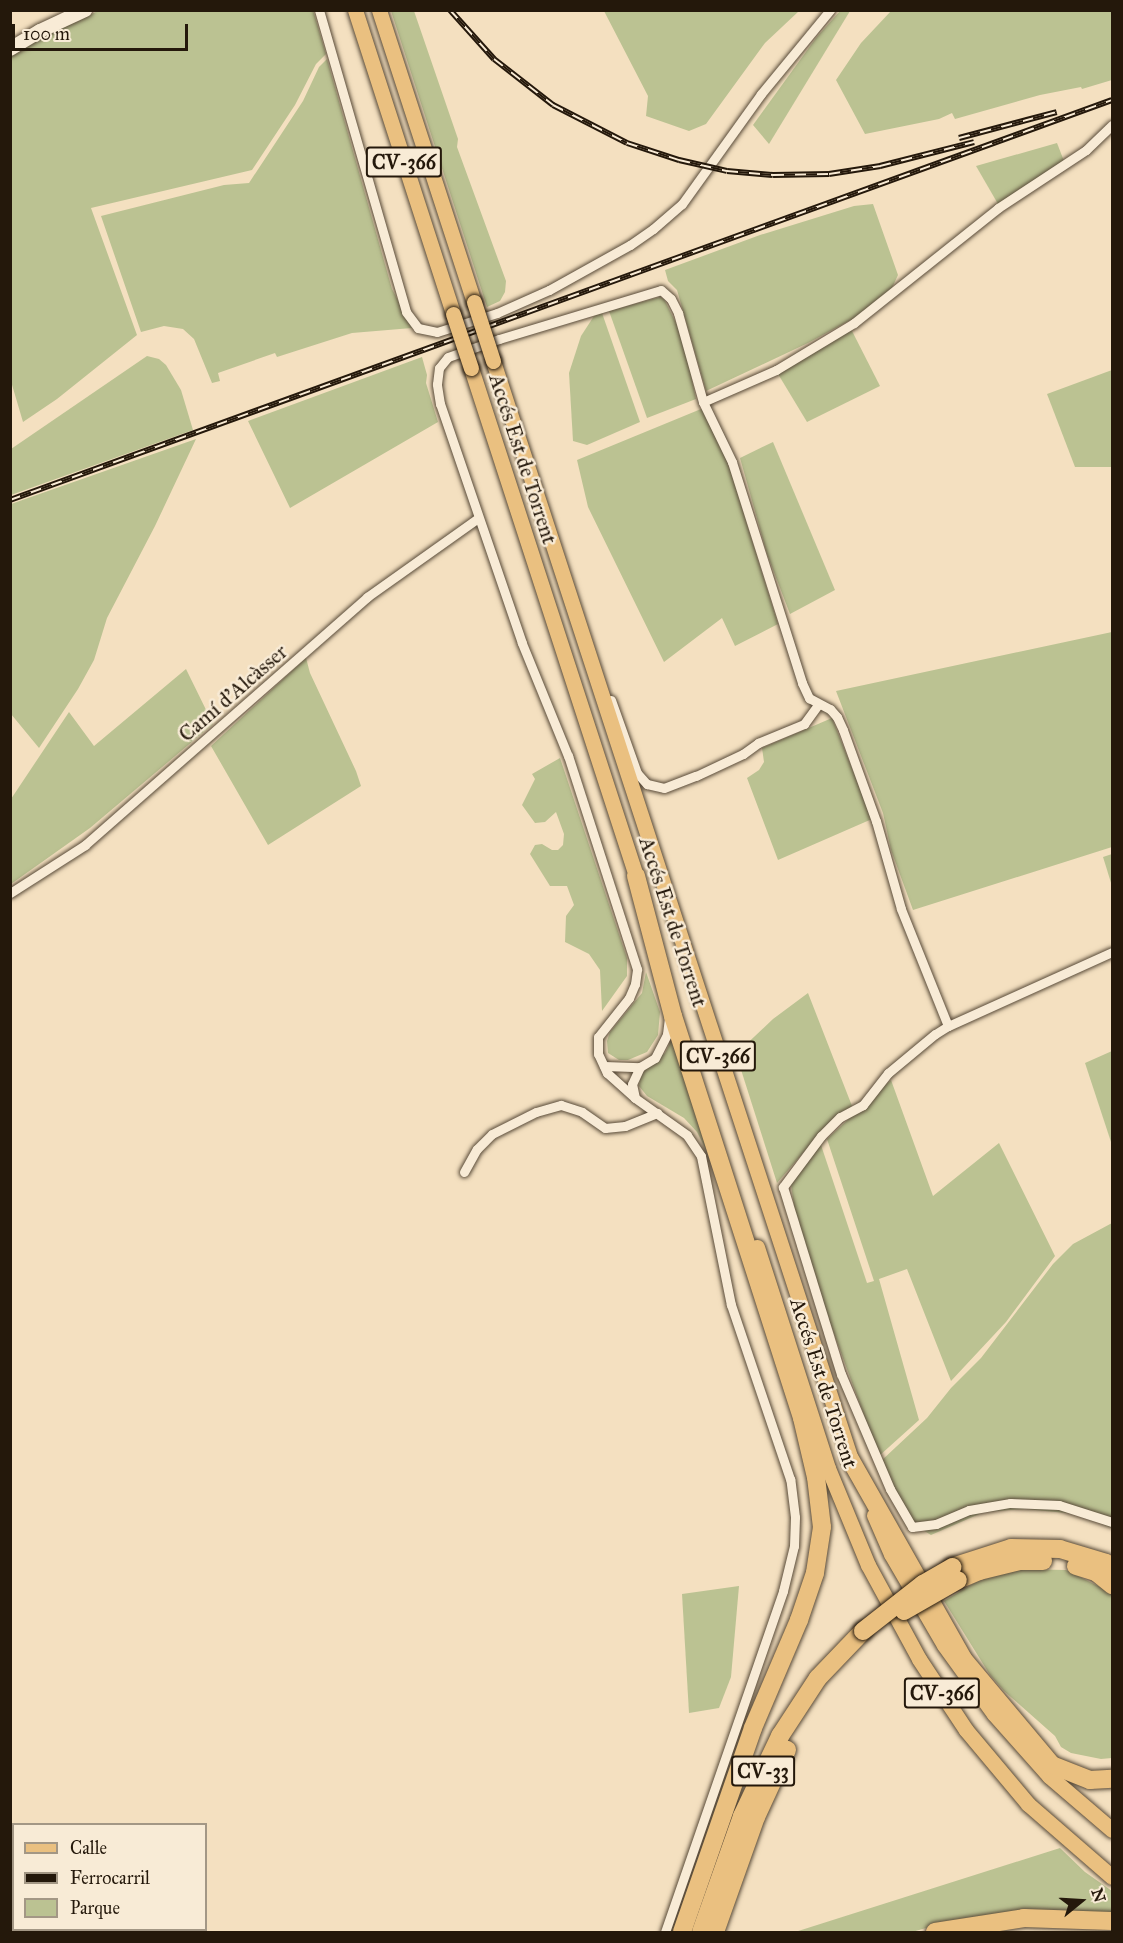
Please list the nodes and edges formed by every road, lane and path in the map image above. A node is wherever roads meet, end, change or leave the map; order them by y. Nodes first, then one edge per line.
1 (84, 10) edge
2 (319, 10) edge
3 (355, 10) edge
4 (379, 10) edge
5 (830, 10) edge
6 (10, 49) edge
7 (1113, 125) edge
8 (703, 402) junction
9 (478, 518) junction
10 (587, 652) junction
11 (818, 705) junction
12 (636, 876) junction
13 (10, 893) edge
14 (1113, 952) edge
15 (670, 1006) junction
16 (948, 1026) junction
17 (604, 1066) junction
18 (640, 1067) junction
19 (635, 1098) junction
20 (658, 1113) junction
21 (464, 1172) dead end
22 (849, 1459) junction
23 (1113, 1522) edge
24 (1113, 1569) edge
25 (955, 1573) junction
26 (1113, 1585) edge
27 (866, 1636) junction
28 (1113, 1779) edge
29 (1113, 1830) edge
30 (1113, 1877) edge
31 (1113, 1921) edge
32 (665, 1932) edge
33 (682, 1932) edge
34 (701, 1932) edge
35 (715, 1932) edge
36 (935, 1932) edge

1 - 6 street
2 - 5 street
3 - 12 main road, Accés Est de Torrent / CV-366, bridge
4 - 10 main road, Accés Est de Torrent / CV-366, bridge
7 - 8 street
8 - 9 street
8 - 11 street
9 - 13 street, Camí d'Alcàsser
9 - 17 street
10 - 11 street
10 - 22 main road, Accés Est de Torrent / CV-366
11 - 16 street
12 - 15 highway
12 - 30 main road, Accés Est de Torrent / CV-366
14 - 16 street
15 - 18 street
15 - 33 highway
16 - 23 street
17 - 18 street
17 - 19 street
18 - 19 street
19 - 20 street
20 - 21 street
20 - 32 street
22 - 28 highway
22 - 29 main road, Accés Est de Torrent / CV-366
24 - 25 highway, CV-33
25 - 26 highway
25 - 27 highway, CV-33, bridge
27 - 34 highway, CV-33
27 - 35 highway
31 - 36 highway

